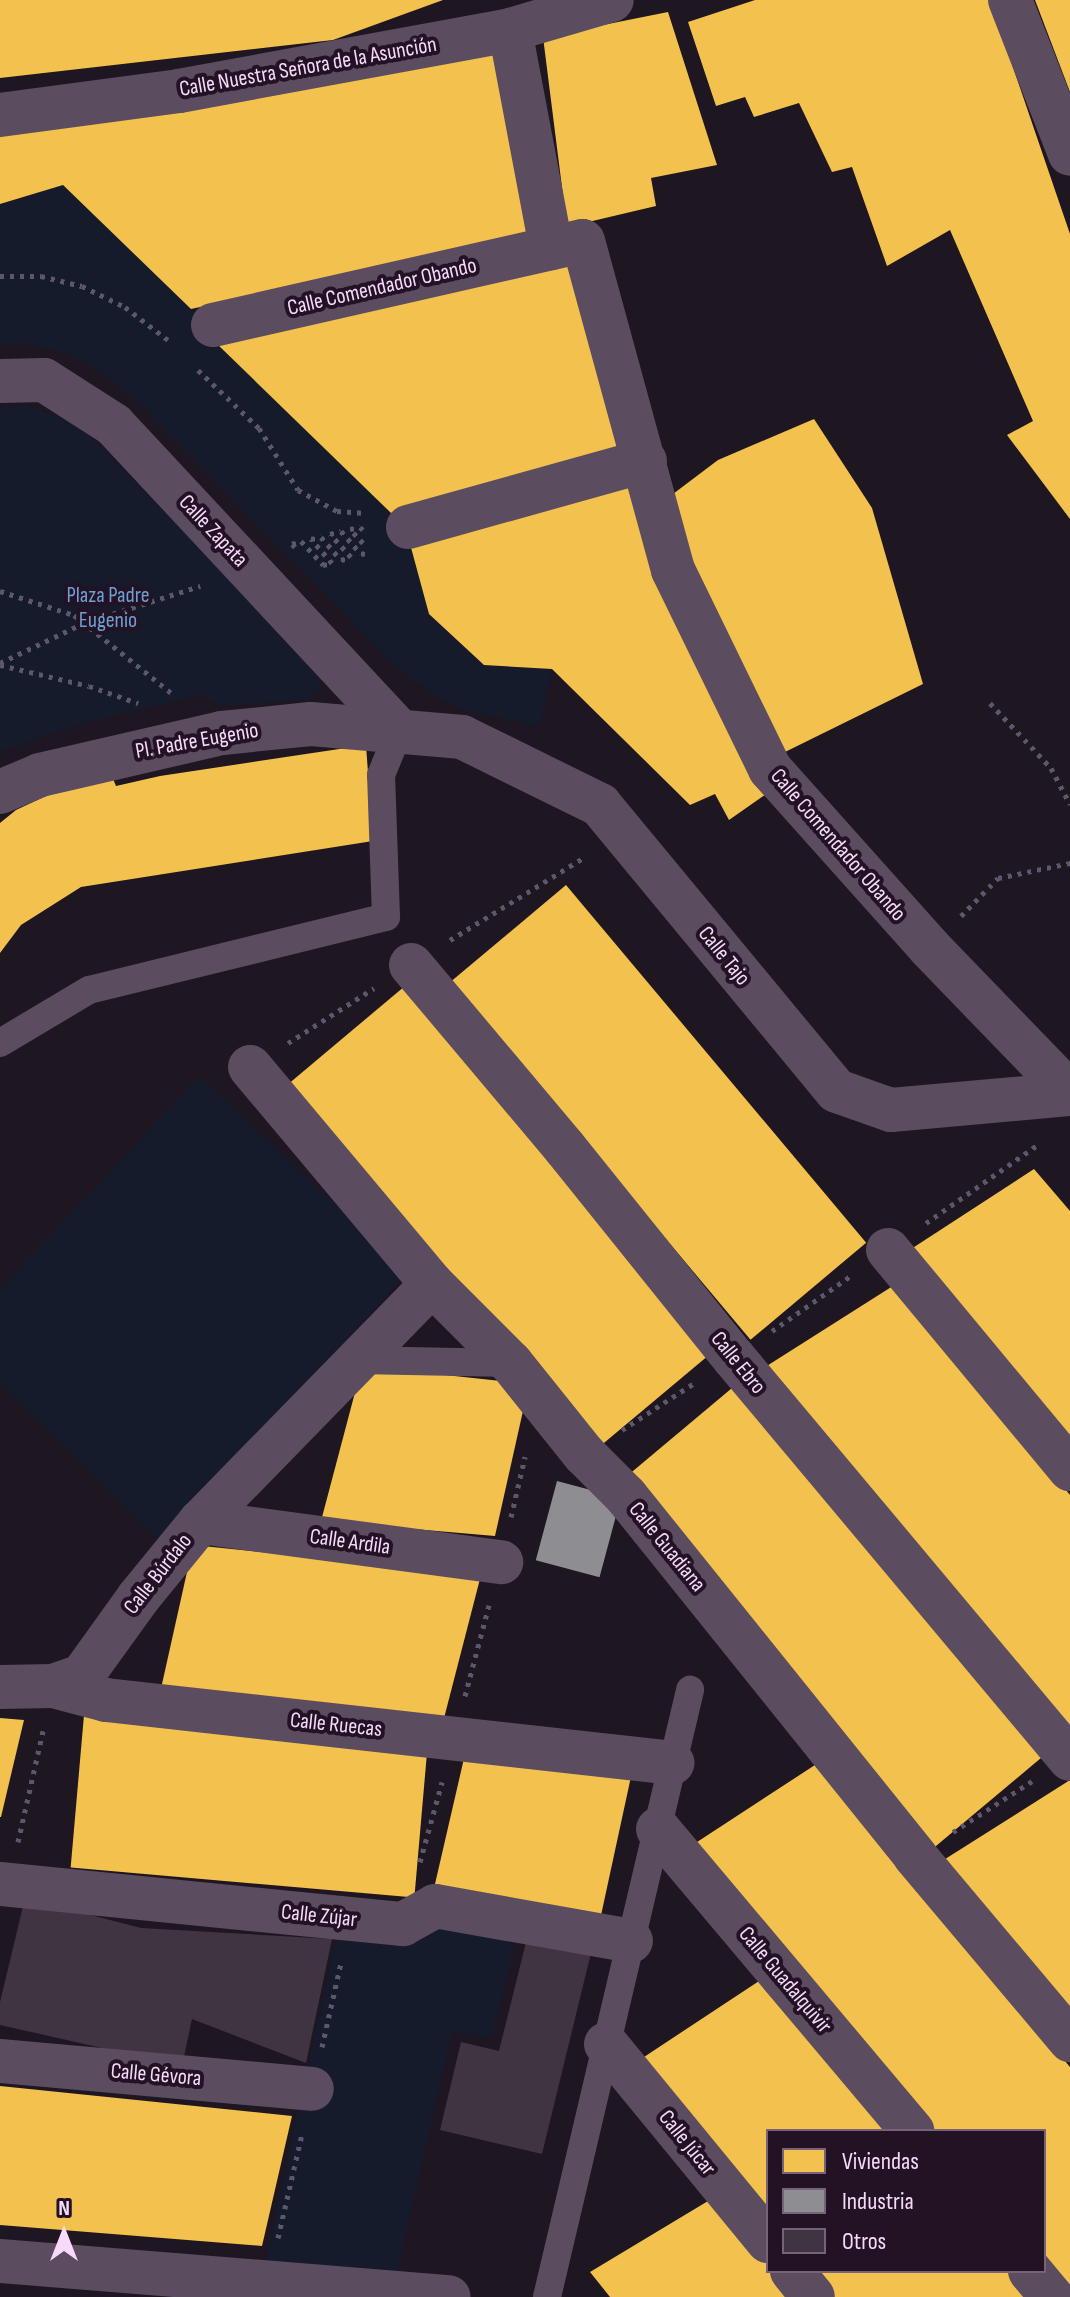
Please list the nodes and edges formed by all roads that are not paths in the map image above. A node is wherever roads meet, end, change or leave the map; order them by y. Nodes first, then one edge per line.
1 (1010, 0) edge
2 (608, 1) edge
3 (510, 30) junction
4 (0, 115) edge
5 (1070, 154) edge
6 (551, 248) junction
7 (213, 325) dead end
8 (0, 381) edge
9 (645, 461) junction
10 (408, 527) road end
11 (399, 731) junction
12 (0, 792) edge
13 (411, 965) dead end
14 (0, 1043) edge
15 (250, 1067) dead end
16 (1070, 1094) edge
17 (888, 1250) road end
18 (432, 1284) junction
19 (357, 1360) junction
20 (511, 1363) junction
21 (1070, 1469) edge
22 (200, 1522) junction
23 (501, 1562) road end
24 (53, 1686) junction
25 (0, 1687) edge
26 (690, 1690) dead end
27 (1070, 1758) edge
28 (673, 1763) junction
29 (658, 1829) junction
30 (4, 1885) edge
31 (631, 1941) junction
32 (1070, 2040) edge
33 (606, 2044) junction
34 (0, 2061) edge
35 (312, 2089) dead end
36 (910, 2129) edge
37 (766, 2239) edge
38 (0, 2261) edge
39 (794, 2273) edge
40 (1032, 2273) edge
41 (436, 2296) edge
42 (547, 2297) edge
43 (813, 2297) edge
44 (1052, 2297) edge

1 - 5 street
2 - 3 street, Calle Nuestra Señora de la Asunción
3 - 4 street, Calle Nuestra Señora de la Asunción
3 - 6 street
6 - 7 street, Calle Comendador Obando
6 - 9 street, Calle Comendador Obando
8 - 11 street, Calle Zapata
9 - 10 street
9 - 16 street, Calle Comendador Obando
11 - 12 street, Pl. Padre Eugenio
11 - 14 lane
11 - 16 street, Calle Tajo
13 - 27 street, Calle Ebro
15 - 18 street, Calle Guadiana
17 - 21 street
18 - 19 street, Calle Búrdalo
18 - 20 street, Calle Guadiana
19 - 20 lane
19 - 22 street, Calle Búrdalo
20 - 32 street, Calle Guadiana
22 - 23 street, Calle Ardila
22 - 24 street, Calle Búrdalo
24 - 25 street, Calle Ruecas
24 - 28 street, Calle Ruecas
26 - 28 lane
28 - 29 lane
29 - 31 lane
29 - 36 street, Calle Guadalquivir
30 - 31 street, Calle Zújar
31 - 33 lane
33 - 37 street, Calle Júcar
33 - 42 lane
34 - 35 street, Calle Gévora
38 - 41 street
39 - 43 street
40 - 44 street

